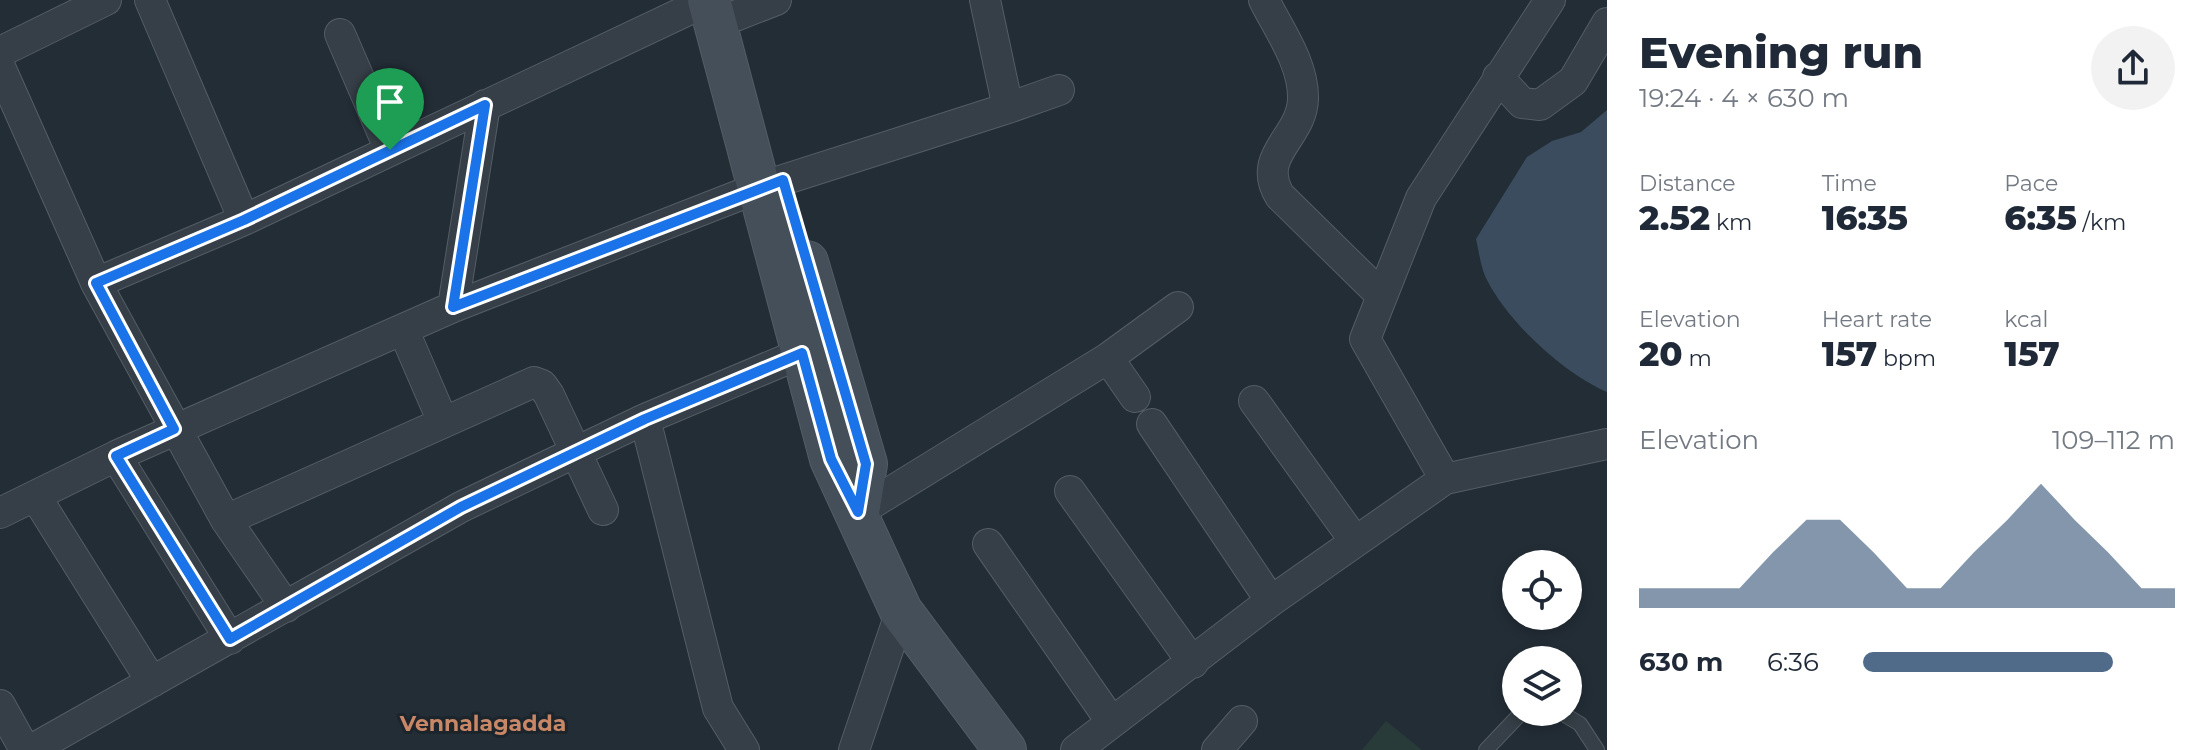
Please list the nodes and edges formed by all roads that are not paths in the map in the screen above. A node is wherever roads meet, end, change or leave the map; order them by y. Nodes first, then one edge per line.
1 (106, 0) edge
2 (150, 0) edge
3 (776, 0) edge
4 (985, 0) edge
5 (1264, 0) edge
6 (1550, 0) edge
7 (721, 4) edge
8 (1607, 23) edge
9 (340, 34) dead end
10 (0, 52) edge
11 (0, 67) edge
12 (1498, 77) junction
13 (1059, 90) dead end
14 (485, 105) junction
15 (1008, 108) junction
16 (390, 150) junction
17 (770, 184) junction
18 (244, 220) junction
19 (96, 283) junction
20 (1382, 296) junction
21 (453, 307) junction
22 (1178, 307) dead end
23 (403, 329) junction
24 (802, 353) junction
25 (1108, 358) junction
26 (1135, 397) dead end
27 (1254, 401) dead end
28 (645, 419) junction
29 (443, 422) junction
30 (1152, 424) dead end
31 (174, 429) junction
32 (1607, 444) edge
33 (574, 452) junction
34 (116, 456) junction
35 (1445, 479) junction
36 (1070, 491) dead end
37 (36, 497) junction
38 (603, 510) dead end
39 (858, 512) junction
40 (0, 513) edge
41 (226, 520) junction
42 (1355, 541) junction
43 (988, 544) dead end
44 (1271, 601) junction
45 (286, 607) junction
46 (901, 611) junction
47 (230, 639) junction
48 (1193, 663) junction
49 (152, 682) junction
50 (0, 705) edge
51 (1111, 721) junction
52 (1242, 721) dead end
53 (1509, 726) edge
54 (1581, 726) edge
55 (28, 750) edge
56 (744, 750) edge
57 (854, 750) edge
58 (1005, 750) edge
59 (1076, 750) edge
60 (1217, 750) edge
61 (1486, 750) edge
62 (1597, 750) edge

1 - 10 street
2 - 18 street
3 - 7 street
4 - 15 street
5 - 20 street
6 - 12 street
7 - 14 street
7 - 17 main road
8 - 12 street
9 - 16 street
11 - 19 street
12 - 20 street
13 - 15 street
14 - 16 street
14 - 21 street
15 - 17 street
16 - 18 street
17 - 21 street
17 - 24 main road
17 - 39 main road
18 - 19 street
19 - 31 street
20 - 35 street
21 - 23 street
22 - 25 street
23 - 29 street
23 - 31 street
24 - 28 street
24 - 39 main road
25 - 26 street
25 - 39 street
27 - 42 street
28 - 33 street
28 - 56 street
29 - 33 street
29 - 41 street
30 - 44 street
31 - 34 street
31 - 41 street
32 - 35 street
33 - 38 street
33 - 45 street
34 - 37 street
34 - 47 street
35 - 42 street
36 - 48 street
37 - 40 street
37 - 49 street
39 - 46 main road
41 - 45 street
42 - 44 street
43 - 51 street
44 - 48 street
45 - 47 street
46 - 57 street
46 - 58 main road
47 - 49 street
48 - 51 street
49 - 55 street
50 - 55 street
51 - 59 street
52 - 60 street
53 - 61 lane
54 - 62 lane

